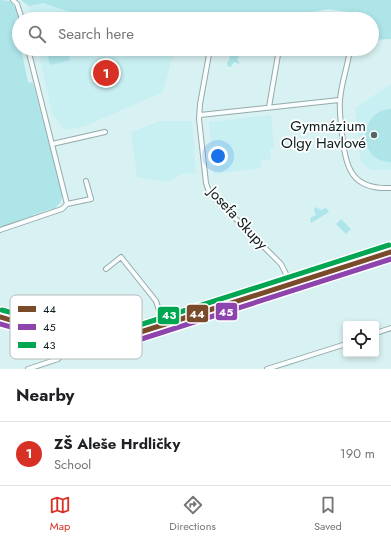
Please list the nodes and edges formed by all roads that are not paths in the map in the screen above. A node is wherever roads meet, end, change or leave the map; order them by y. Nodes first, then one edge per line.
1 (13, 0) edge
2 (20, 12) edge
3 (30, 56) edge
4 (209, 56) edge
5 (278, 56) edge
6 (349, 56) edge
7 (340, 100) junction
8 (269, 107) junction
9 (200, 115) junction
10 (106, 132) dead end
11 (52, 144) junction
12 (86, 181) dead end
13 (391, 188) edge
14 (68, 204) junction
15 (0, 230) edge
16 (391, 252) edge
17 (106, 269) dead end
18 (291, 284) junction
19 (0, 317) edge
20 (10, 320) edge
21 (164, 326) junction
22 (391, 328) edge
23 (142, 332) edge
24 (379, 332) edge
25 (343, 345) edge
26 (58, 359) edge
27 (28, 369) edge
28 (267, 369) edge

1 - 2 street
3 - 11 street
4 - 9 street, Josefa Skupy
5 - 8 street
6 - 7 street
7 - 8 street
7 - 13 street
8 - 9 street
9 - 18 street, Josefa Skupy
10 - 11 street
11 - 14 street
12 - 14 street
14 - 15 street
16 - 18 street
17 - 21 street
18 - 21 street
19 - 20 street
21 - 23 street
22 - 24 street
25 - 28 street
26 - 27 street

